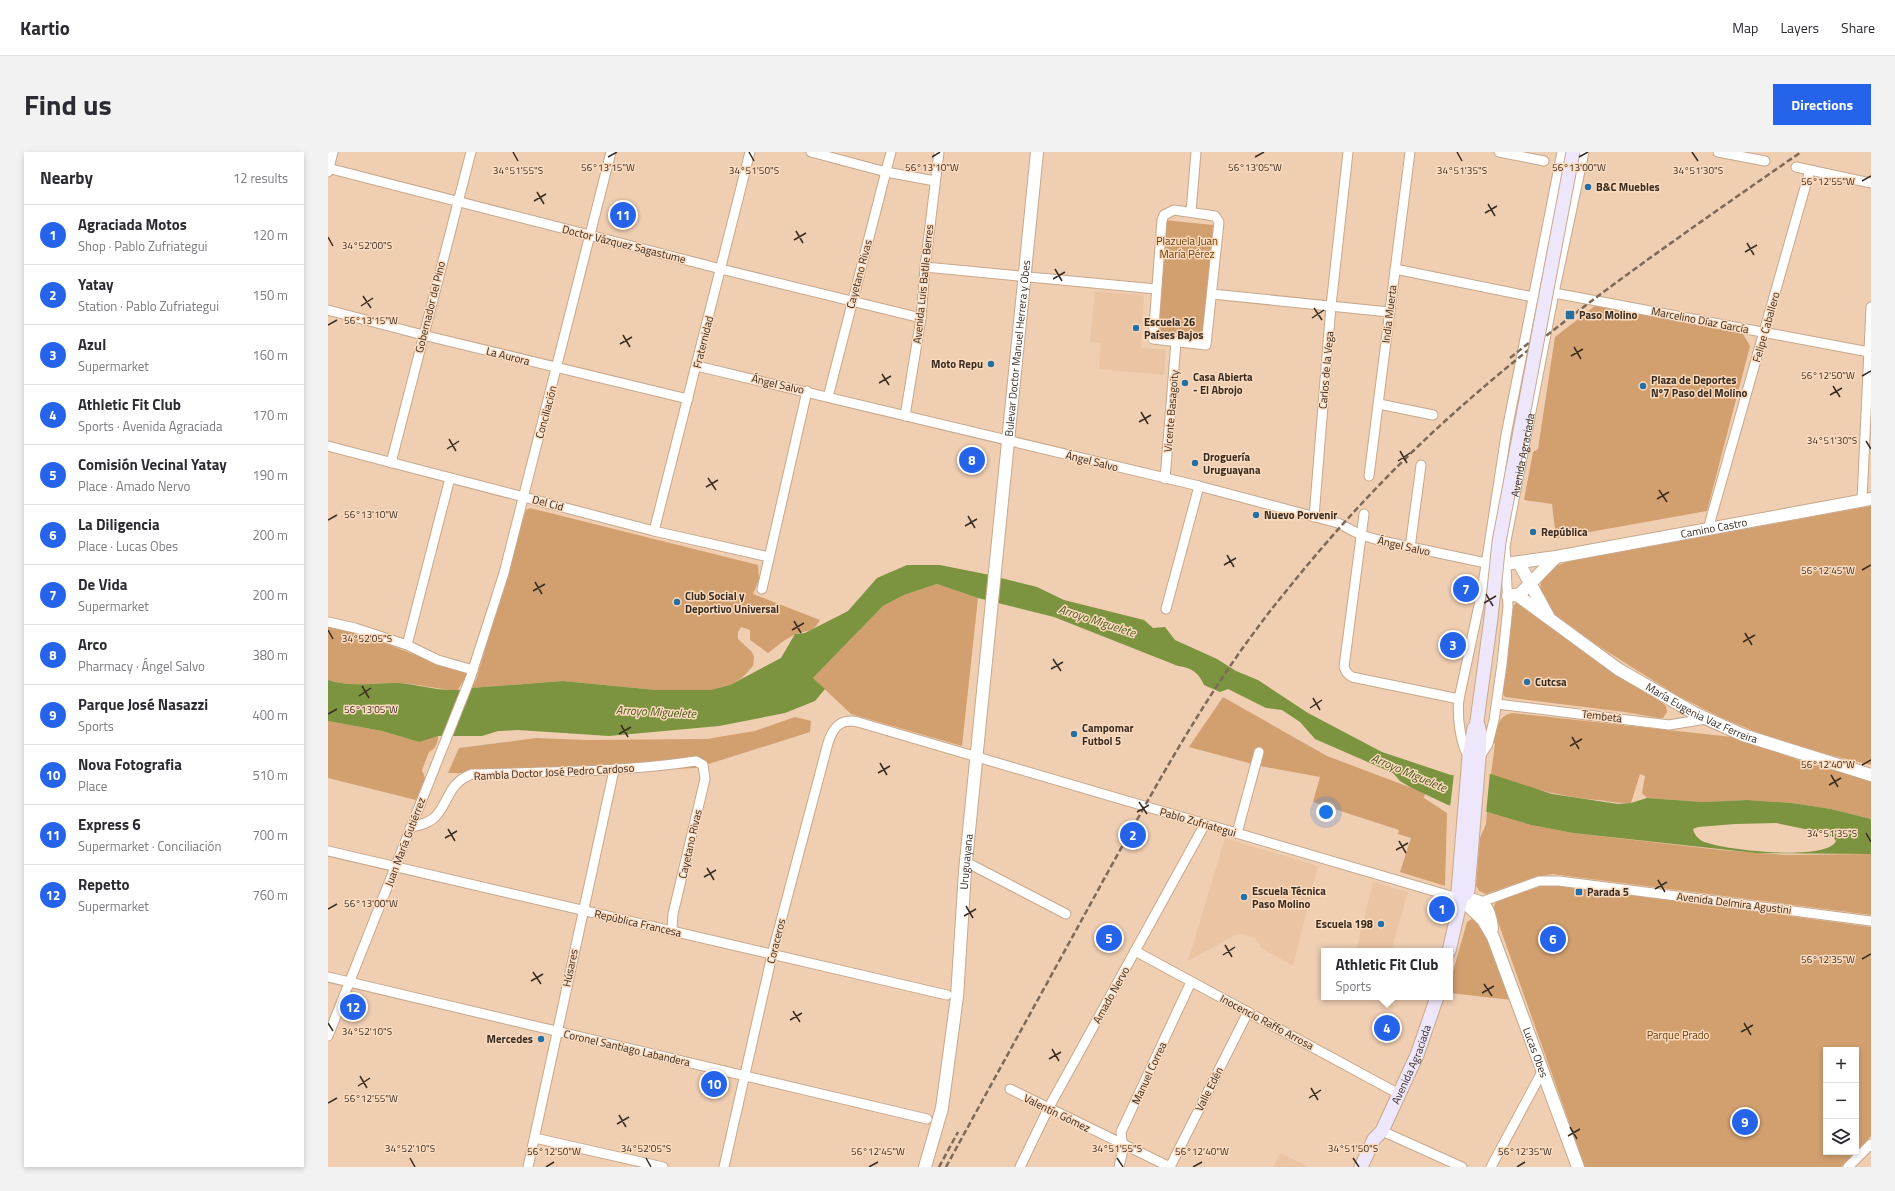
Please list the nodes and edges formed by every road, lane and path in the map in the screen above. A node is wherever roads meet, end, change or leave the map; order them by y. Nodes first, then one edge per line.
1 (333, 152) edge
2 (471, 152) edge
3 (611, 152) edge
4 (750, 152) edge
5 (810, 152) edge
6 (891, 152) edge
7 (939, 152) edge
8 (1037, 152) edge
9 (1196, 152) edge
10 (1348, 152) edge
11 (1410, 152) edge
12 (1499, 152) edge
13 (1562, 152) edge
14 (1573, 152) edge
15 (1584, 152) edge
16 (1718, 152) edge
17 (1544, 161) dead end
18 (1765, 161) dead end
19 (1796, 167) dead end
20 (328, 170) edge
21 (1810, 170) junction
22 (886, 172) junction
23 (935, 181) junction
24 (1871, 183) edge
25 (458, 202) junction
26 (1191, 212) junction
27 (590, 235) junction
28 (925, 267) junction
29 (721, 269) junction
30 (1395, 269) junction
31 (1025, 276) junction
32 (1156, 289) junction
33 (1554, 293) junction
34 (1212, 294) junction
35 (1533, 297) junction
36 (852, 301) junction
37 (1331, 306) junction
38 (1871, 307) edge
39 (328, 310) edge
40 (1389, 312) junction
41 (921, 318) junction
42 (1764, 332) junction
43 (423, 335) junction
44 (1176, 342) junction
45 (1869, 352) junction
46 (697, 366) junction
47 (557, 368) junction
48 (807, 391) junction
49 (828, 397) junction
50 (688, 399) junction
51 (1379, 404) junction
52 (1433, 415) dead end
53 (905, 416) junction
54 (1009, 441) junction
55 (328, 446) edge
56 (391, 463) junction
57 (1421, 465) dead end
58 (1369, 476) dead end
59 (450, 478) junction
60 (1165, 479) junction
61 (1199, 486) junction
62 (524, 496) junction
63 (1867, 500) edge
64 (1364, 514) dead end
65 (1314, 517) junction
66 (1708, 529) junction
67 (654, 531) junction
68 (1361, 535) junction
69 (1410, 548) junction
70 (769, 556) junction
71 (1556, 557) junction
72 (1486, 563) junction
73 (1519, 563) junction
74 (1505, 564) junction
75 (1530, 583) junction
76 (762, 589) dead end
77 (1482, 591) junction
78 (1513, 596) junction
79 (1166, 609) dead end
80 (1549, 619) junction
81 (328, 622) edge
82 (990, 626) joint
83 (407, 645) junction
84 (471, 674) junction
85 (1459, 699) junction
86 (1497, 704) junction
87 (1706, 719) junction
88 (843, 722) joint
89 (1259, 752) dead end
90 (977, 758) junction
91 (1474, 758) junction
92 (696, 761) joint
93 (614, 770) junction
94 (1871, 775) edge
95 (1205, 824) junction
96 (410, 828) junction
97 (1237, 834) junction
98 (328, 851) edge
99 (966, 866) junction
100 (395, 868) junction
101 (1461, 899) junction
102 (1482, 902) junction
103 (583, 910) junction
104 (1066, 914) dead end
105 (1871, 921) edge
106 (672, 930) junction
107 (1493, 937) junction
108 (1450, 948) edge
109 (1135, 951) junction
110 (772, 955) junction
111 (328, 977) edge
112 (349, 982) junction
113 (1191, 982) junction
114 (947, 995) dead end
115 (1436, 1000) edge
116 (1248, 1012) junction
117 (556, 1031) junction
118 (328, 1036) edge
119 (1542, 1072) junction
120 (744, 1076) junction
121 (1010, 1089) dead end
122 (1399, 1094) junction
123 (1048, 1109) junction
124 (927, 1119) dead end
125 (1382, 1131) junction
126 (535, 1138) junction
127 (1122, 1144) junction
128 (1871, 1144) edge
129 (528, 1167) edge
130 (663, 1167) edge
131 (724, 1167) edge
132 (925, 1167) edge
133 (1020, 1167) edge
134 (1119, 1167) edge
135 (1170, 1167) edge
136 (1361, 1167) edge
137 (1370, 1167) edge
138 (1462, 1167) edge
139 (1491, 1167) edge
140 (1578, 1167) edge
141 (1848, 1167) edge

1 - 20 street
2 - 25 street, Gobernador del Pino
3 - 27 street, Conciliación
4 - 29 street, Fraternidad
5 - 22 street
6 - 22 street, Cayetano Rivas
7 - 23 street, Avenida Luis Batlle Berres
8 - 31 street, Bulevar Doctor Manuel Herrera y Obes
9 - 26 street
10 - 37 street, Carlos de la Vega
11 - 30 street, India Muerta
12 - 17 street
13 - 35 street, Avenida Agraciada
14 - 91 main road, Avenida Agraciada, bridge
15 - 33 street, Avenida Agraciada
16 - 18 street
19 - 21 street
20 - 25 street, Doctor Vázquez Sagastume
21 - 24 street
21 - 42 street, Felipe Caballero
22 - 23 street
22 - 36 street, Cayetano Rivas
23 - 28 street, Avenida Luis Batlle Berres
25 - 27 street, Doctor Vázquez Sagastume
25 - 43 street, Gobernador del Pino
26 - 32 street
26 - 34 street
27 - 29 street, Doctor Vázquez Sagastume
27 - 47 street, Conciliación
28 - 31 street
28 - 41 street, Avenida Luis Batlle Berres
29 - 36 street, Doctor Vázquez Sagastume
29 - 46 street, Fraternidad
30 - 35 street, Marcelino Díaz García
30 - 40 street, India Muerta
31 - 32 street
31 - 54 street, Bulevar Doctor Manuel Herrera y Obes
32 - 44 street
33 - 35 street, Marcelino Díaz García
33 - 42 street, Marcelino Díaz García
33 - 74 street, Avenida Agraciada
34 - 37 street
34 - 44 street
35 - 72 street, Avenida Agraciada
36 - 41 street, Doctor Vázquez Sagastume
36 - 49 street, Cayetano Rivas
37 - 40 street
37 - 65 street, Carlos de la Vega
38 - 45 street
39 - 43 street, La Aurora
40 - 51 street, India Muerta
41 - 53 street, Avenida Luis Batlle Berres
42 - 45 street, Marcelino Díaz García
42 - 66 street, Felipe Caballero
43 - 47 street, La Aurora
43 - 56 street, Gobernador del Pino
44 - 60 street, Vicente Basagoity
45 - 63 street
46 - 48 street, Ángel Salvo
46 - 50 street, Fraternidad
47 - 50 street, La Aurora
47 - 62 street, Conciliación
48 - 49 street, Ángel Salvo
48 - 70 street
49 - 53 street, Ángel Salvo
50 - 67 street, Fraternidad
51 - 52 street
51 - 58 street, India Muerta
53 - 54 street, Ángel Salvo
54 - 60 street, Ángel Salvo
54 - 82 street, Bulevar Doctor Manuel Herrera y Obes
55 - 56 street, Del Cid
56 - 59 street, Del Cid
57 - 69 street
59 - 62 street, Del Cid
59 - 83 street
60 - 61 street, Ángel Salvo
61 - 65 street, Ángel Salvo
61 - 79 street
62 - 67 street, Del Cid
62 - 84 street, Conciliación
63 - 66 street, Camino Castro
64 - 68 street
65 - 68 street, Ángel Salvo
66 - 71 street, Camino Castro
67 - 70 street, Del Cid
68 - 69 street, Ángel Salvo
68 - 85 street
69 - 72 street, Ángel Salvo
70 - 76 street
71 - 73 street, Camino Castro
71 - 75 street
72 - 74 street, Camino Castro
72 - 77 street, Avenida Agraciada
73 - 74 street, Camino Castro
73 - 75 street, María Eugenia Vaz Ferreira
74 - 78 street, Avenida Agraciada
75 - 78 street
75 - 80 street, María Eugenia Vaz Ferreira
77 - 78 street, María Eugenia Vaz Ferreira
77 - 85 street, Avenida Agraciada
78 - 80 street, María Eugenia Vaz Ferreira
78 - 86 street, Avenida Agraciada
80 - 87 street, María Eugenia Vaz Ferreira
81 - 83 street
82 - 90 street, Uruguayana
83 - 84 street
84 - 96 street, Juan María Gutiérrez
85 - 91 street, Avenida Agraciada
86 - 87 street, Tembetá
86 - 91 street, Avenida Agraciada
87 - 94 street, María Eugenia Vaz Ferreira
88 - 90 street, Pablo Zufriategui
88 - 110 street, Coraceros
89 - 97 street
90 - 95 street, Pablo Zufriategui
90 - 99 street, Uruguayana
91 - 101 main road, Avenida Agraciada
92 - 93 street, Rambla Doctor José Pedro Cardoso
92 - 106 street, Cayetano Rivas
93 - 96 street, Rambla Doctor José Pedro Cardoso
93 - 103 street, Húsares
95 - 97 street, Pablo Zufriategui
95 - 109 street, Amado Nervo
96 - 100 street, Juan María Gutiérrez
97 - 101 street, Pablo Zufriategui
98 - 100 street, República Francesa
99 - 104 street
99 - 132 street, Uruguayana
100 - 103 street, República Francesa
100 - 112 street, Juan María Gutiérrez
101 - 102 street
101 - 107 street, Lucas Obes
101 - 108 main road, Avenida Agraciada
102 - 105 street, Avenida Delmira Agustini
102 - 107 street, Lucas Obes
103 - 106 street, República Francesa
103 - 117 street, Húsares
106 - 110 street, República Francesa
107 - 119 street, Lucas Obes
109 - 113 street, Inocencio Raffo Arrosa
109 - 123 street, Amado Nervo
110 - 114 street, República Francesa
110 - 120 street, Coraceros
111 - 112 street, Coronel Santiago Labandera
112 - 117 street, Coronel Santiago Labandera
112 - 118 street, Juan María Gutiérrez
113 - 116 street, Inocencio Raffo Arrosa
113 - 127 street, Manuel Correa
115 - 122 main road, Avenida Agraciada
116 - 122 street, Inocencio Raffo Arrosa
116 - 135 street, Valle Edén
117 - 120 street, Coronel Santiago Labandera
117 - 126 street, Húsares
119 - 139 street
119 - 140 street, Lucas Obes
120 - 124 street, Coronel Santiago Labandera
120 - 131 street, Coraceros
121 - 123 street, Valentín Gómez
122 - 125 main road, Avenida Agraciada
123 - 127 street, Valentín Gómez
123 - 133 street, Amado Nervo
125 - 136 main road, Avenida Agraciada
125 - 137 main road, Avenida Agraciada
125 - 138 street
126 - 129 street, Húsares
126 - 130 street
127 - 134 street, Manuel Correa
127 - 135 street, Valentín Gómez
128 - 141 street

